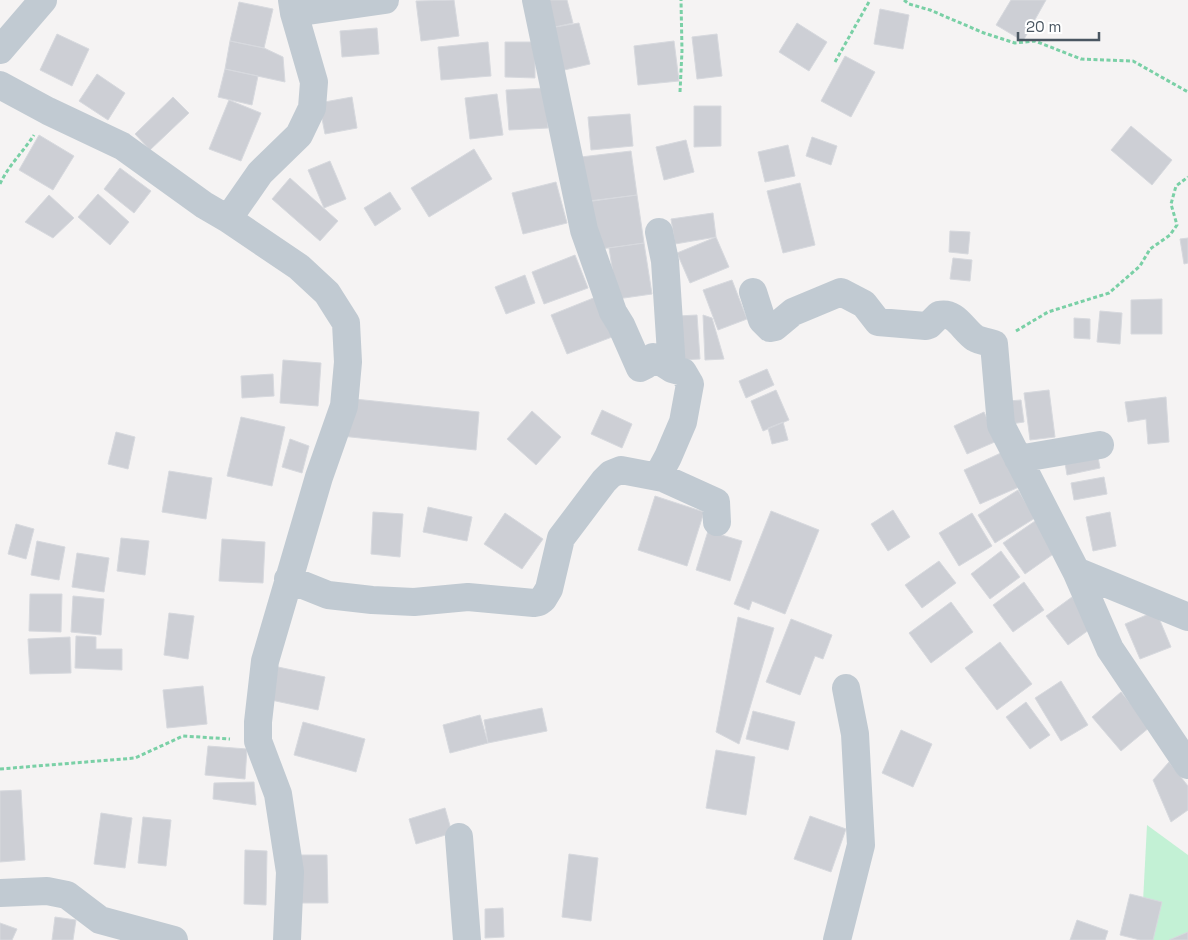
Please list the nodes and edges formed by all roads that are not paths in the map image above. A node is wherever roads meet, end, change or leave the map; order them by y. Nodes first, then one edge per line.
1 (43, 0) edge
2 (385, 0) edge
3 (536, 0) edge
4 (293, 6) edge
5 (0, 50) edge
6 (0, 85) edge
7 (228, 218) junction
8 (659, 232) dead end
9 (753, 292) dead end
10 (672, 369) junction
11 (1100, 445) dead end
12 (1018, 459) junction
13 (663, 478) junction
14 (717, 522) dead end
15 (1076, 570) junction
16 (288, 580) junction
17 (1188, 617) edge
18 (846, 688) dead end
19 (1188, 765) edge
20 (459, 837) dead end
21 (0, 893) edge
22 (174, 940) edge
23 (287, 940) edge
24 (466, 940) edge
25 (837, 940) edge

1 - 5 street
2 - 4 street
3 - 10 street
4 - 7 street
6 - 7 street
7 - 16 street
8 - 10 street
9 - 12 street
10 - 13 street
11 - 12 street
12 - 15 street
13 - 14 street
13 - 16 street
15 - 17 street
15 - 19 street
16 - 23 street
18 - 25 street
20 - 24 street
21 - 22 street

